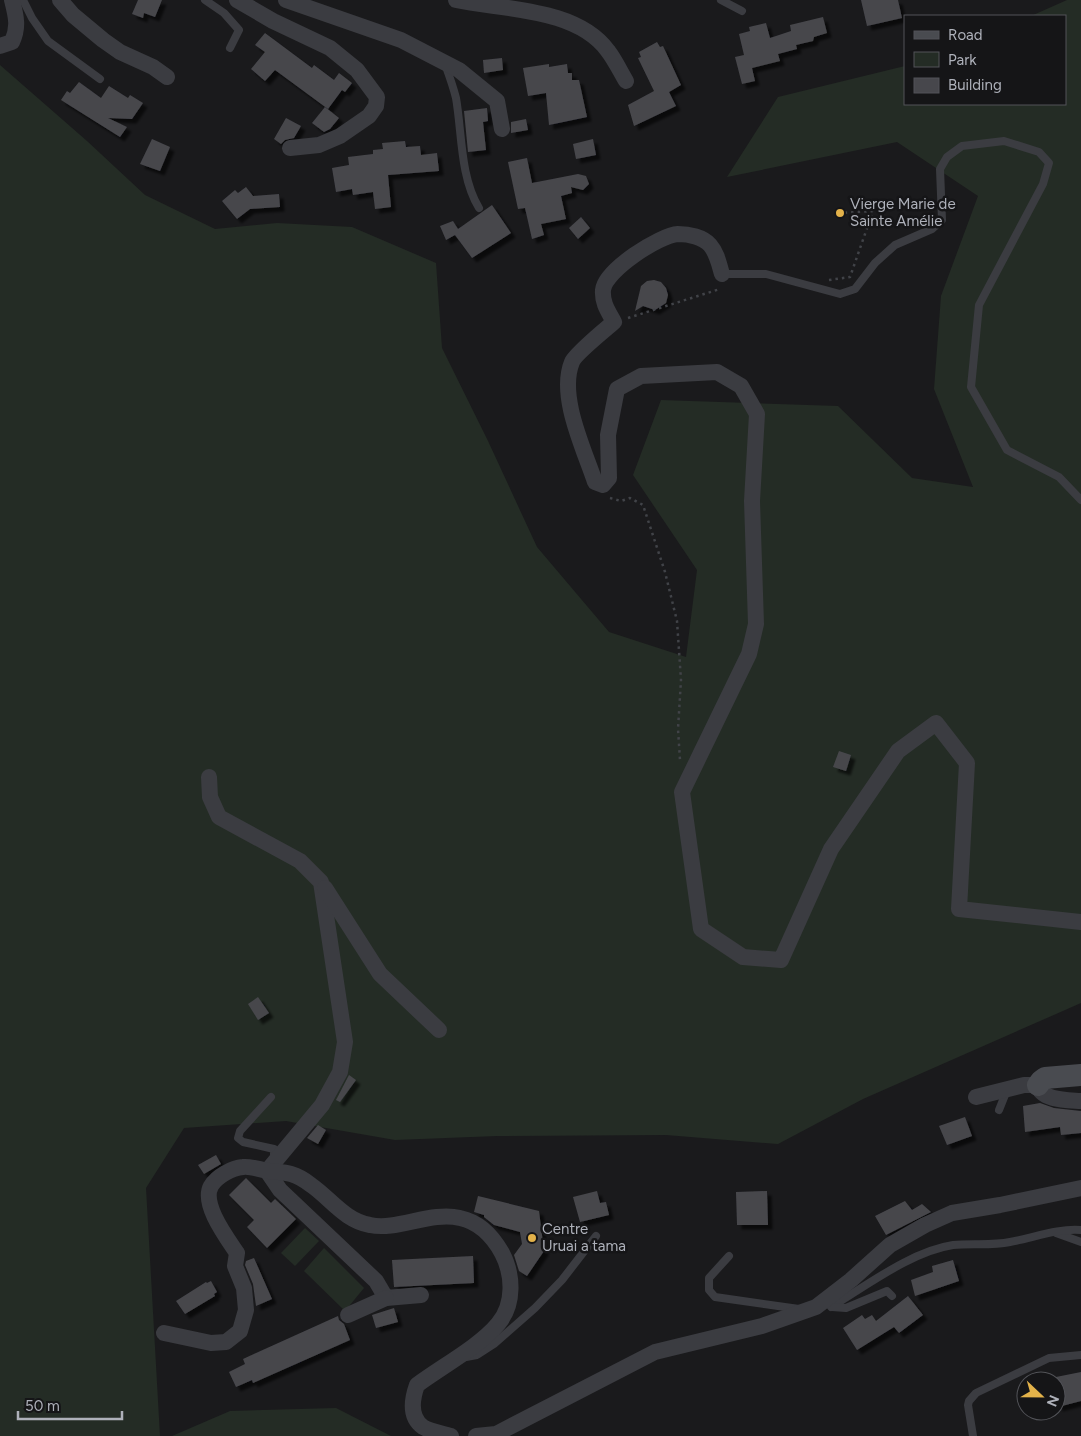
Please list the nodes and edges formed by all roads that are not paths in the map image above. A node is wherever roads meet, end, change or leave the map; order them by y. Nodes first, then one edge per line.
1 (12, 0) edge
2 (23, 0) edge
3 (60, 0) edge
4 (205, 0) edge
5 (236, 0) edge
6 (286, 0) edge
7 (456, 0) edge
8 (721, 0) edge
9 (742, 11) dead end
10 (0, 46) edge
11 (230, 48) dead end
12 (445, 64) junction
13 (167, 77) dead end
14 (100, 79) dead end
15 (626, 81) dead end
16 (502, 130) dead end
17 (290, 148) dead end
18 (479, 208) dead end
19 (725, 280) joint
20 (1081, 500) edge
21 (209, 777) dead end
22 (321, 882) junction
23 (1081, 922) edge
24 (439, 1030) dead end
25 (1081, 1074) edge
26 (1038, 1085) junction
27 (1007, 1090) junction
28 (271, 1097) dead end
29 (976, 1097) dead end
30 (1081, 1101) edge
31 (999, 1110) dead end
32 (271, 1167) junction
33 (1081, 1188) edge
34 (1081, 1230) edge
35 (1056, 1233) junction
36 (596, 1236) dead end
37 (1081, 1242) edge
38 (729, 1256) dead end
39 (421, 1295) dead end
40 (892, 1296) dead end
41 (386, 1298) junction
42 (828, 1304) junction
43 (806, 1310) junction
44 (348, 1315) dead end
45 (164, 1333) dead end
46 (1081, 1355) edge
47 (452, 1360) junction
48 (451, 1436) edge
49 (476, 1436) edge
50 (973, 1436) edge

1 - 10 street
2 - 14 lane
3 - 13 street
4 - 11 lane
5 - 17 street
6 - 12 street
7 - 15 street
8 - 9 lane
12 - 16 street
12 - 18 lane
19 - 20 lane
19 - 23 street
21 - 22 street
22 - 24 street
22 - 32 street
25 - 26 street
26 - 27 street
26 - 30 street
27 - 29 street
27 - 31 lane
28 - 32 lane
32 - 41 street
32 - 45 street
32 - 47 street
33 - 42 street
34 - 35 lane
35 - 37 lane
35 - 42 lane
36 - 47 lane
38 - 43 lane
39 - 41 street
40 - 42 lane
41 - 44 street
42 - 43 street
43 - 49 street
46 - 50 lane
47 - 48 street

